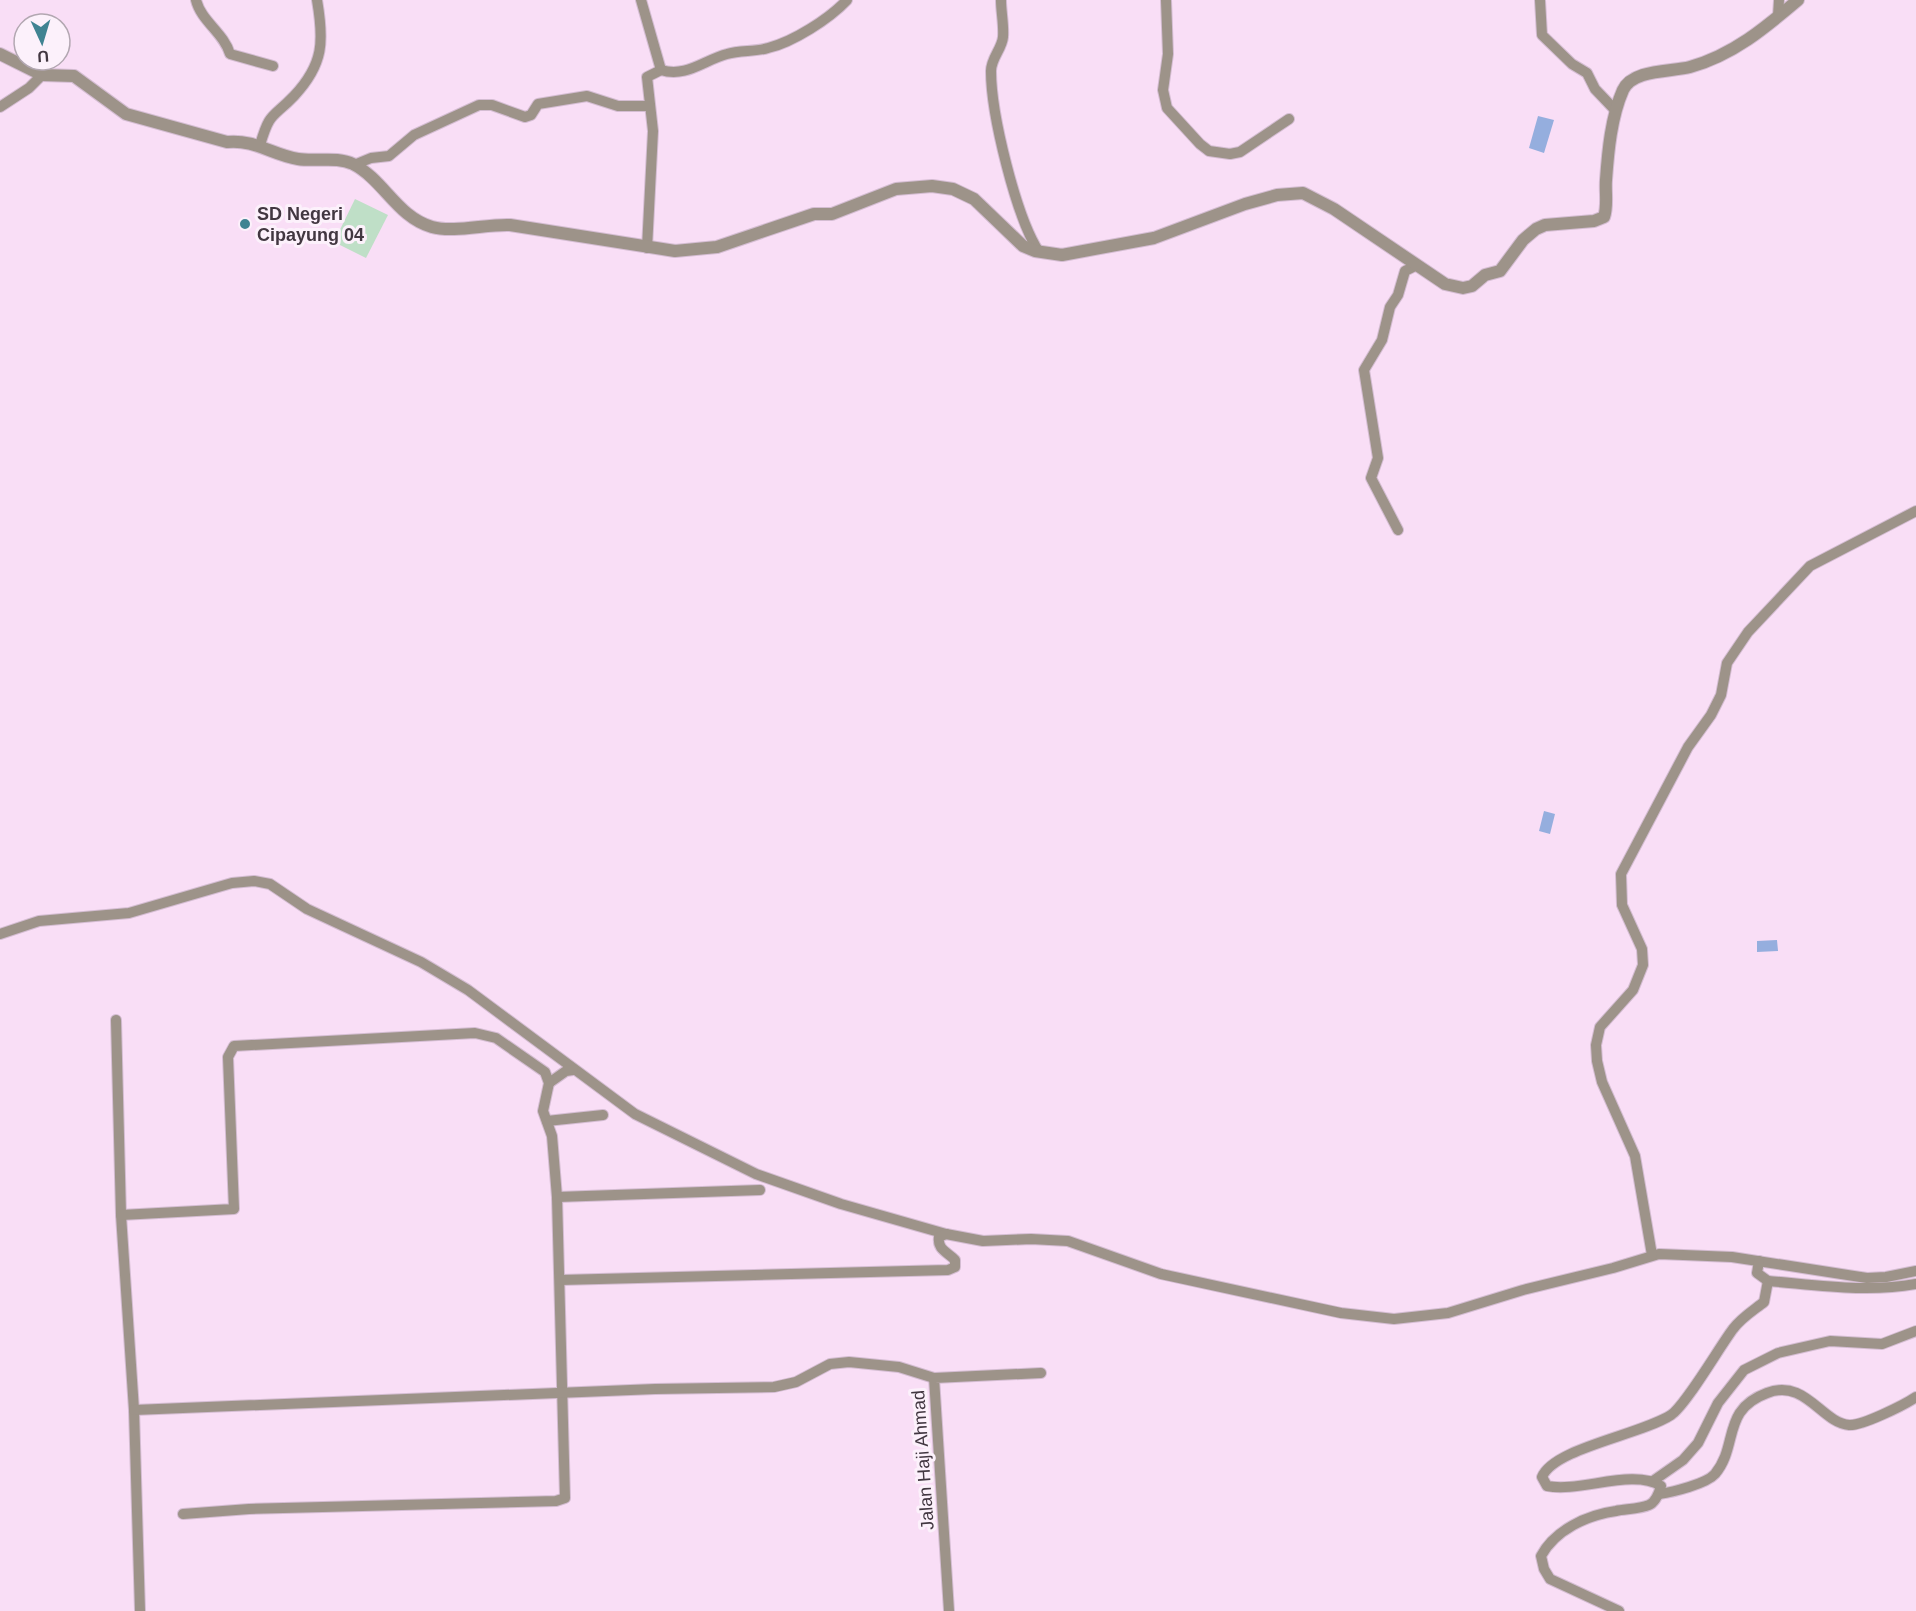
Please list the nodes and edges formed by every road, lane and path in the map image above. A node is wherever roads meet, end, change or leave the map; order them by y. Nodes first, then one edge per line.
1 (196, 0) edge
2 (316, 0) edge
3 (641, 0) edge
4 (847, 0) edge
5 (1001, 0) edge
6 (1166, 0) edge
7 (1540, 0) edge
8 (1779, 0) edge
9 (1798, 0) edge
10 (1778, 16) junction
11 (0, 54) edge
12 (273, 66) dead end
13 (661, 70) junction
14 (42, 75) junction
15 (649, 106) junction
16 (0, 107) edge
17 (1616, 111) junction
18 (1289, 119) dead end
19 (260, 145) junction
20 (354, 165) junction
21 (647, 248) junction
22 (1039, 252) junction
23 (1415, 266) junction
24 (1916, 511) edge
25 (1398, 530) dead end
26 (0, 934) edge
27 (116, 1020) dead end
28 (573, 1070) junction
29 (549, 1083) junction
30 (603, 1115) dead end
31 (547, 1121) junction
32 (760, 1190) dead end
33 (556, 1197) junction
34 (121, 1215) junction
35 (946, 1234) junction
36 (1652, 1255) junction
37 (1759, 1261) junction
38 (1916, 1271) edge
39 (560, 1280) junction
40 (1768, 1281) junction
41 (1916, 1284) edge
42 (1916, 1331) edge
43 (1041, 1373) dead end
44 (934, 1378) junction
45 (563, 1393) junction
46 (1916, 1397) edge
47 (134, 1410) junction
48 (1653, 1481) junction
49 (1659, 1494) junction
50 (183, 1514) dead end
51 (140, 1611) edge
52 (950, 1611) edge
53 (1619, 1611) edge

1 - 12 street
2 - 19 street
3 - 13 street
4 - 13 street
5 - 22 street
6 - 18 street
7 - 17 street
8 - 10 street
9 - 10 street
10 - 17 street
11 - 14 street
13 - 15 street
14 - 16 street
14 - 19 street
15 - 20 street
15 - 21 street
17 - 23 street
19 - 20 street
20 - 21 street
21 - 22 street
22 - 23 street
23 - 25 street
24 - 36 street
26 - 28 street
27 - 34 street
28 - 29 street
28 - 35 street
29 - 31 street
29 - 34 street
30 - 31 street
31 - 33 street
32 - 33 street
33 - 39 street
34 - 47 street
35 - 36 street
35 - 39 street
36 - 37 street
37 - 38 street
37 - 40 street
39 - 45 street
40 - 41 street
40 - 48 street
42 - 48 street
43 - 44 street, Jalan Haji Ahmad
44 - 45 street
44 - 52 street, Jalan Haji Ahmad
45 - 47 street
45 - 50 street
46 - 49 street
47 - 51 street
48 - 49 street
49 - 53 street

